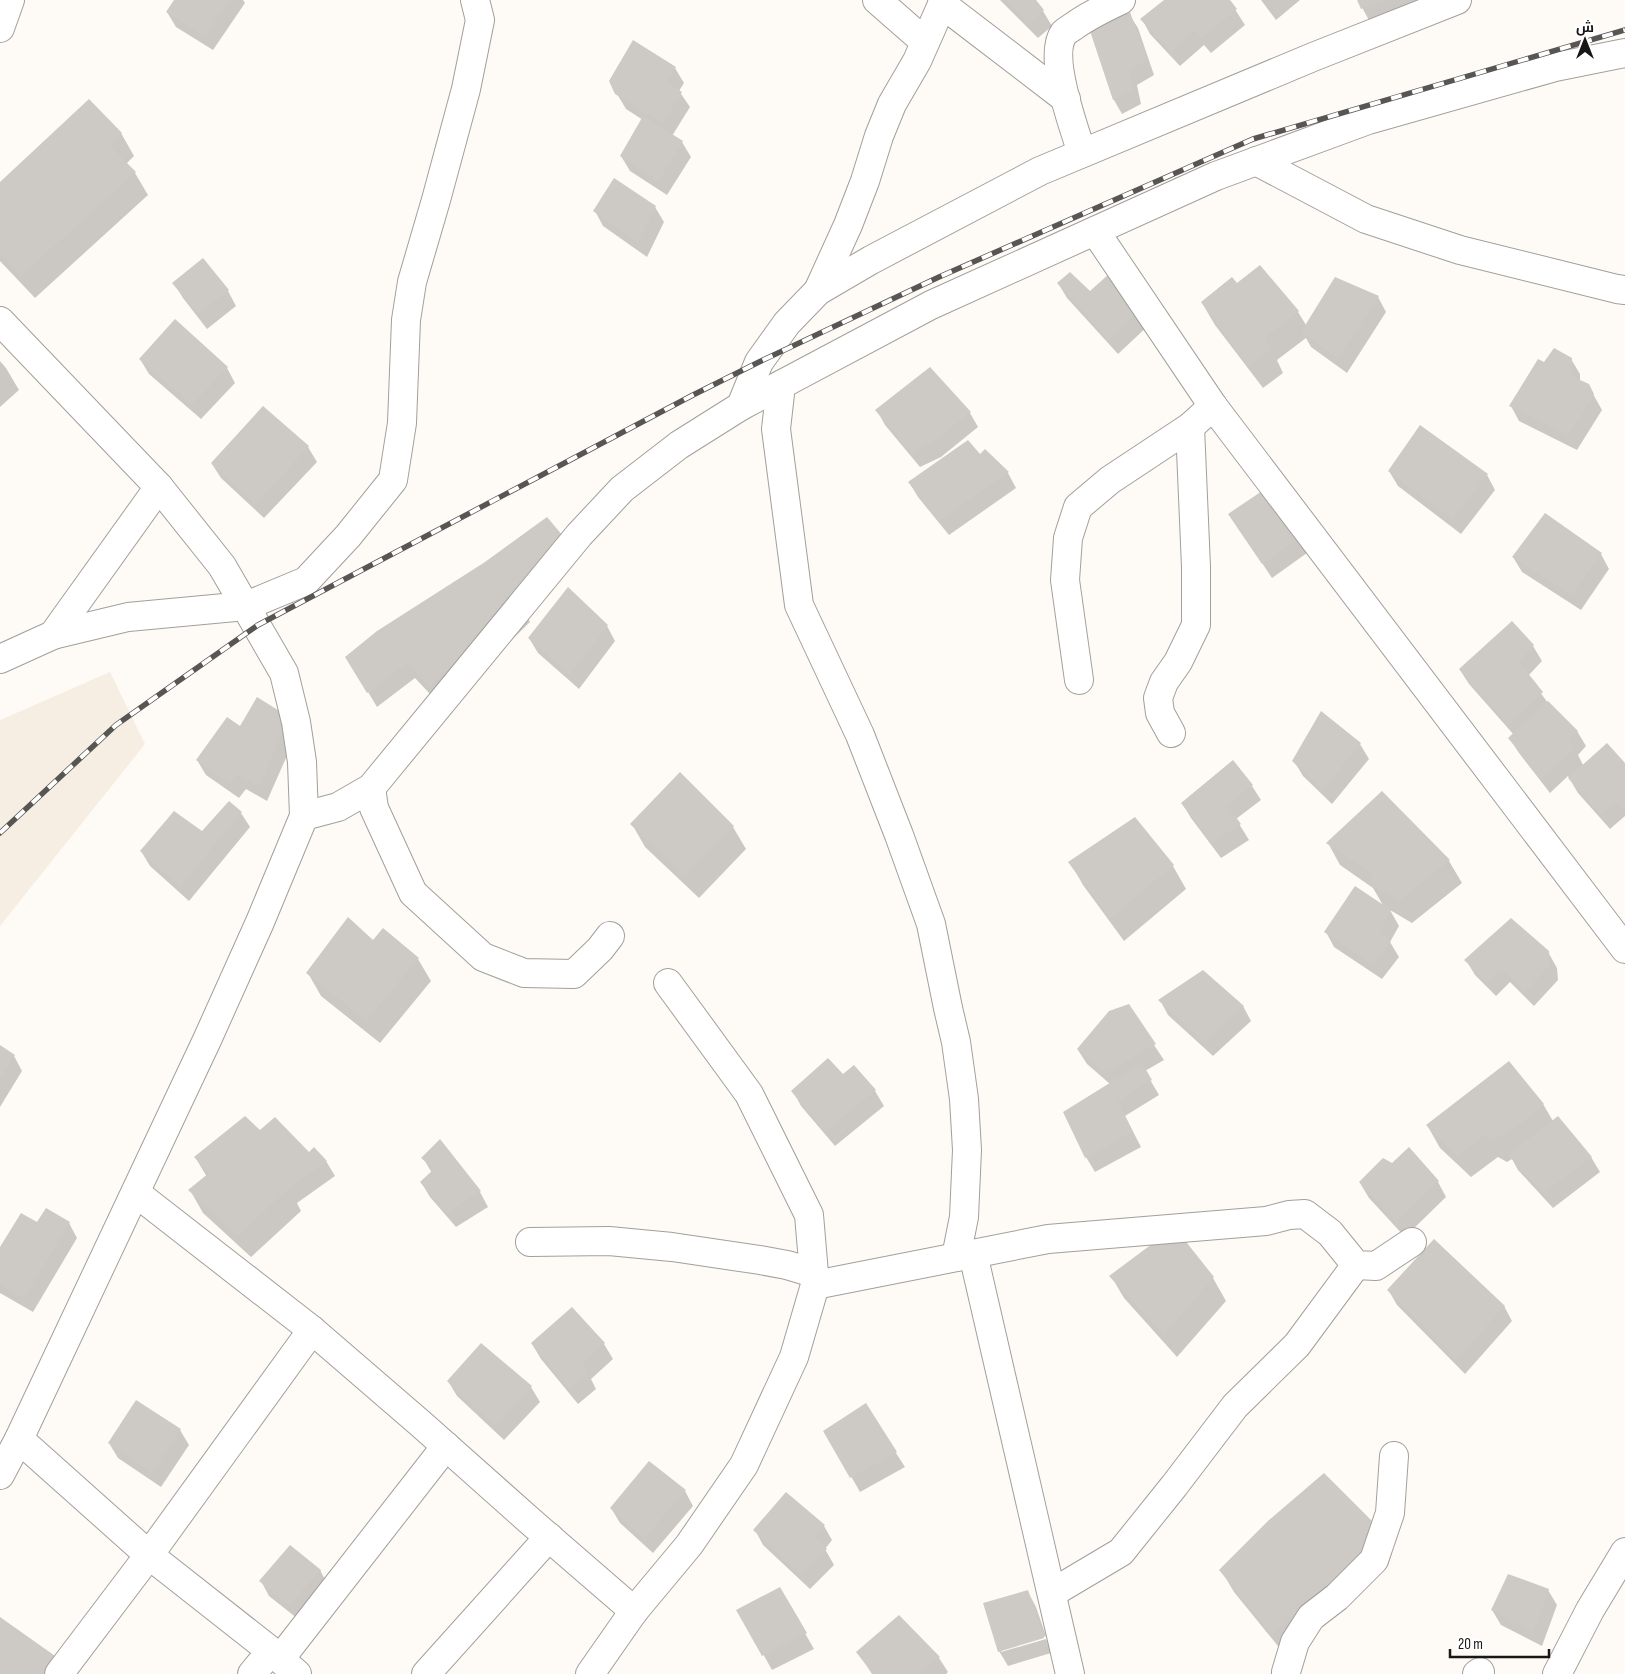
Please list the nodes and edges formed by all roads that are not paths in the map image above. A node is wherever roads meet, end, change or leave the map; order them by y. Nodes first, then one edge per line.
1 (10, 0) edge
2 (475, 0) edge
3 (877, 0) edge
4 (1121, 0) edge
5 (1457, 0) edge
6 (943, 2) edge
7 (0, 28) edge
8 (925, 42) junction
9 (1625, 54) edge
10 (1066, 99) junction
11 (1082, 153) junction
12 (1256, 161) junction
13 (1095, 231) junction
14 (1625, 290) edge
15 (818, 291) junction
16 (0, 321) edge
17 (781, 384) junction
18 (741, 406) junction
19 (1213, 406) junction
20 (1190, 427) junction
21 (159, 487) junction
22 (246, 606) junction
23 (53, 635) junction
24 (0, 659) edge
25 (1080, 680) dead end
26 (1171, 733) dead end
27 (371, 788) junction
28 (304, 816) junction
29 (610, 936) dead end
30 (1625, 949) edge
31 (668, 983) dead end
32 (136, 1193) junction
33 (530, 1242) dead end
34 (1412, 1242) dead end
35 (964, 1255) junction
36 (1356, 1265) junction
37 (815, 1279) junction
38 (312, 1330) junction
39 (19, 1439) junction
40 (446, 1446) junction
41 (1394, 1456) dead end
42 (0, 1476) edge
43 (549, 1537) junction
44 (1625, 1552) edge
45 (149, 1556) junction
46 (1052, 1593) junction
47 (634, 1611) junction
48 (283, 1661) edge
49 (1291, 1673) edge
50 (59, 1674) edge
51 (252, 1674) edge
52 (426, 1674) edge
53 (590, 1674) edge
54 (1070, 1674) edge
55 (1557, 1674) edge

1 - 7 street
2 - 22 street
3 - 8 street
4 - 10 street
5 - 11 street
6 - 8 street
6 - 10 street
8 - 15 street
9 - 12 street
10 - 11 street
11 - 15 street
12 - 13 street
12 - 14 street
13 - 17 street
13 - 19 street
15 - 18 street
16 - 21 street
17 - 18 street
17 - 35 street
18 - 27 street
19 - 20 street
19 - 30 street
20 - 25 street
20 - 26 street
21 - 22 street
21 - 23 street
22 - 23 street
22 - 28 street
23 - 24 street
27 - 28 street
27 - 29 street
28 - 32 street
31 - 37 street
32 - 38 street
32 - 39 street
33 - 37 street
34 - 36 street
35 - 36 street
35 - 37 street
35 - 46 street
36 - 46 street
37 - 47 street
38 - 40 street
38 - 45 street
39 - 42 street
39 - 45 street
40 - 43 street
40 - 48 street
41 - 49 street
43 - 47 street
43 - 52 street
44 - 55 street
45 - 48 street
45 - 50 street
46 - 54 street
47 - 53 street
48 - 51 street

